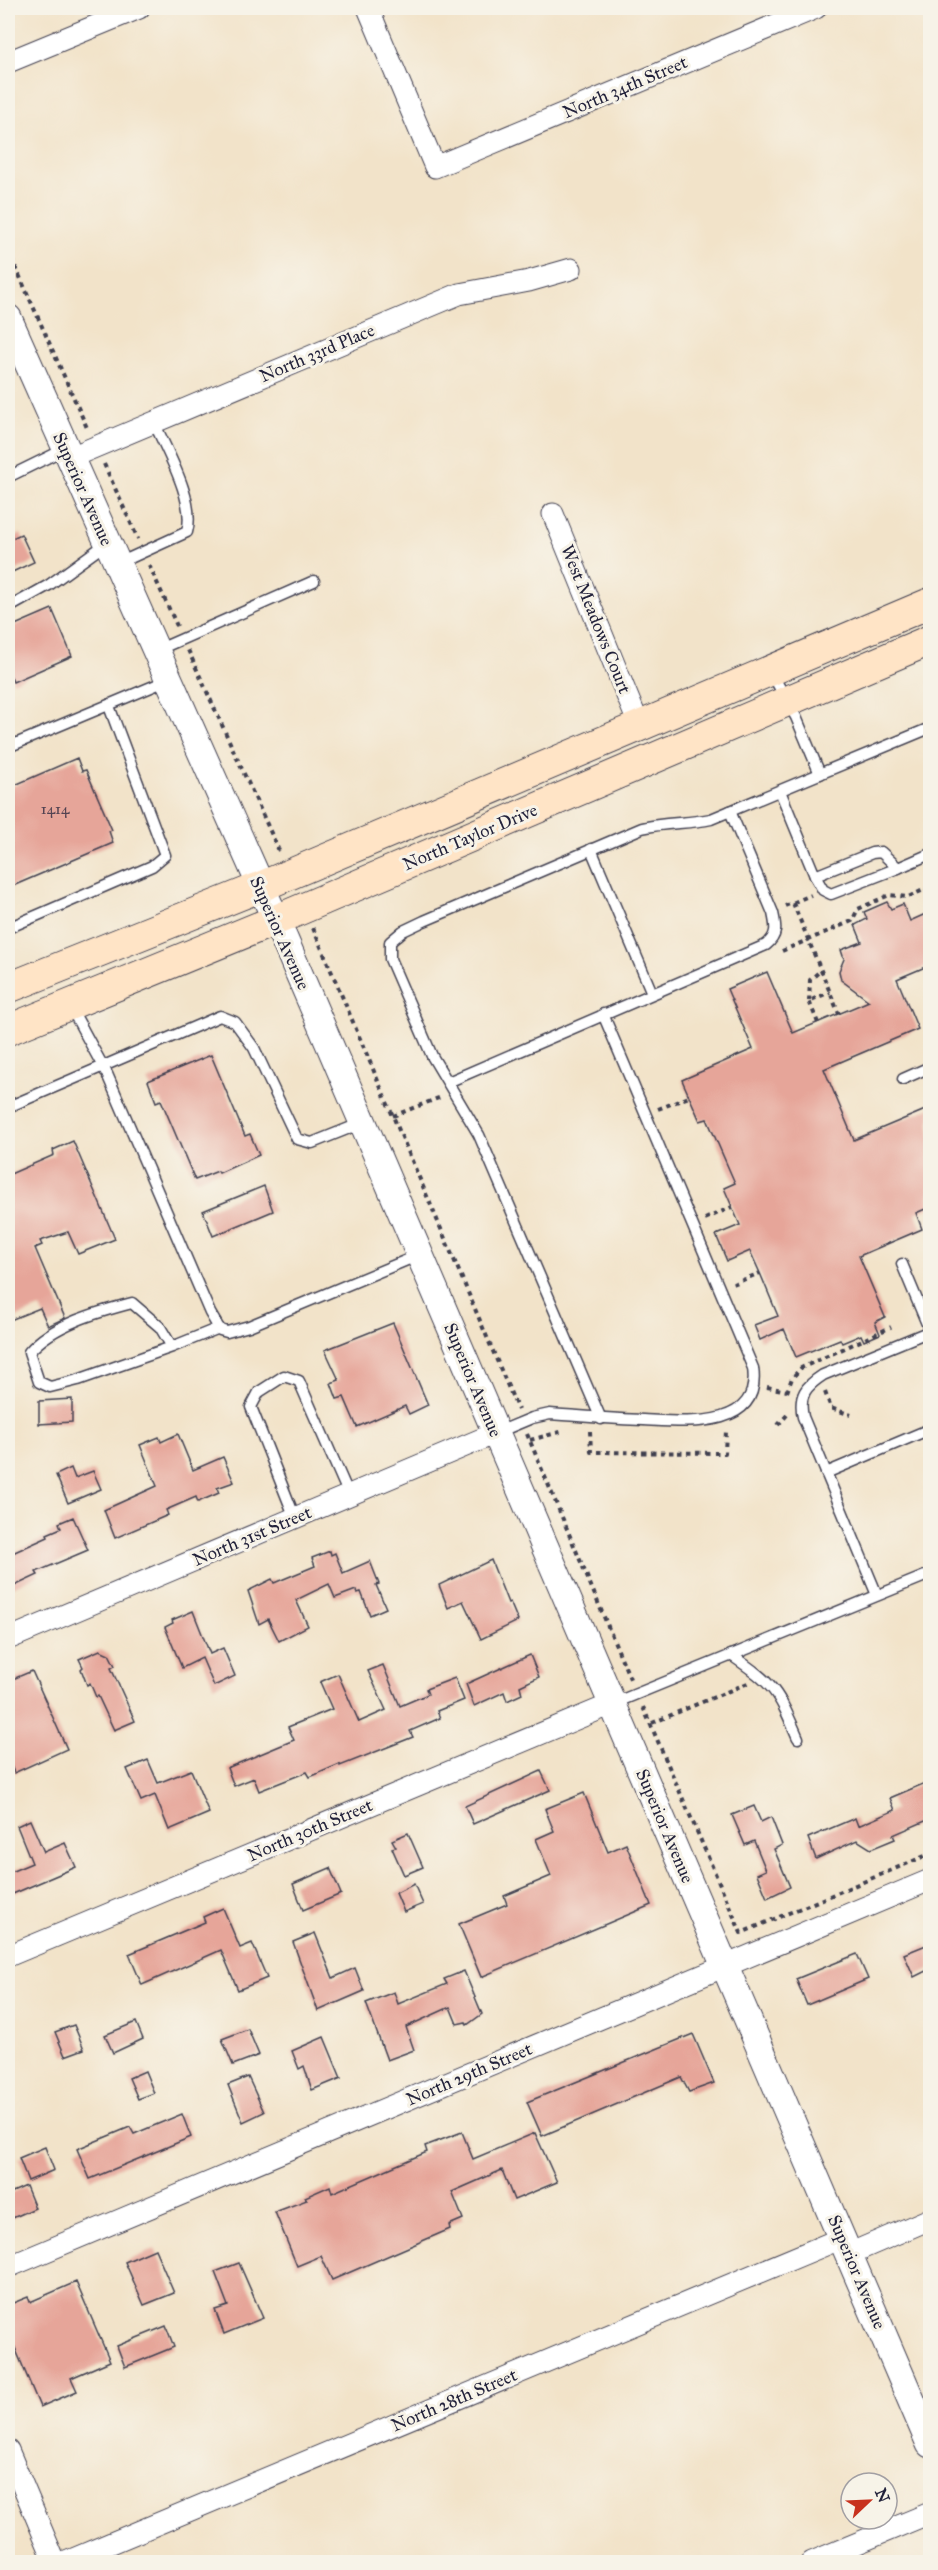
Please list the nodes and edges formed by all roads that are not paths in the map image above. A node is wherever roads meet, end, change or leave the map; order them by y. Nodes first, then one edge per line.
1 (139, 8) edge
2 (368, 8) edge
3 (816, 8) edge
4 (8, 62) edge
5 (571, 268) dead end
6 (8, 318) edge
7 (154, 422) junction
8 (67, 454) junction
9 (8, 477) edge
10 (553, 514) dead end
11 (112, 553) junction
12 (314, 582) dead end
13 (930, 603) edge
14 (8, 608) edge
15 (930, 640) edge
16 (155, 651) junction
17 (770, 670) junction
18 (168, 680) junction
19 (787, 702) junction
20 (109, 706) junction
21 (639, 725) junction
22 (930, 729) edge
23 (8, 747) edge
24 (820, 774) junction
25 (780, 791) junction
26 (730, 812) junction
27 (591, 849) junction
28 (930, 854) edge
29 (898, 868) junction
30 (815, 876) junction
31 (260, 887) junction
32 (276, 920) junction
33 (8, 928) edge
34 (8, 988) edge
35 (652, 993) junction
36 (69, 1005) junction
37 (603, 1014) junction
38 (8, 1030) edge
39 (103, 1064) junction
40 (930, 1067) edge
41 (903, 1079) dead end
42 (448, 1082) junction
43 (8, 1107) edge
44 (362, 1123) junction
45 (419, 1255) junction
46 (902, 1264) dead end
47 (219, 1328) junction
48 (930, 1331) edge
49 (172, 1347) junction
50 (601, 1419) junction
51 (930, 1430) edge
52 (496, 1433) junction
53 (826, 1473) junction
54 (349, 1495) junction
55 (295, 1518) junction
56 (930, 1574) edge
57 (877, 1595) junction
58 (8, 1640) edge
59 (731, 1655) junction
60 (624, 1699) junction
61 (798, 1738) dead end
62 (930, 1880) edge
63 (8, 1956) edge
64 (725, 1967) junction
65 (930, 2219) edge
66 (845, 2246) junction
67 (8, 2267) edge
68 (930, 2444) edge
69 (8, 2450) edge
70 (930, 2513) edge
71 (55, 2562) edge
72 (66, 2562) edge
73 (812, 2562) edge

1 - 4 street
2 - 3 street, North 34th Street
5 - 7 street, North 33rd Place
6 - 8 street, Superior Avenue
7 - 8 street, North 33rd Place
7 - 11 lane
8 - 9 lane
8 - 11 street, Superior Avenue
10 - 21 street, West Meadows Court
11 - 14 lane
11 - 16 street, Superior Avenue
12 - 16 lane
13 - 17 main road, North Taylor Drive
15 - 19 main road, North Taylor Drive
16 - 18 street, Superior Avenue
17 - 19 lane
17 - 21 main road, North Taylor Drive
18 - 20 lane
18 - 31 street, Superior Avenue
19 - 24 lane
19 - 32 main road, North Taylor Drive
20 - 23 lane
20 - 33 lane
21 - 31 main road, North Taylor Drive
22 - 24 lane
24 - 25 lane
25 - 26 lane
25 - 30 lane
26 - 27 lane
26 - 35 lane
27 - 35 lane
27 - 42 lane
28 - 29 lane
29 - 30 lane
29 - 30 lane
31 - 32 street, Superior Avenue
31 - 34 main road, North Taylor Drive
32 - 36 main road, North Taylor Drive
32 - 44 street, Superior Avenue
35 - 37 lane
36 - 38 main road, North Taylor Drive
36 - 39 lane
37 - 42 lane
37 - 50 lane
39 - 43 lane
39 - 44 lane
39 - 47 lane
40 - 41 lane
42 - 50 lane
44 - 45 street, Superior Avenue
45 - 47 lane
45 - 52 street, Superior Avenue
46 - 48 lane
47 - 49 lane
48 - 53 lane
49 - 49 lane
50 - 52 lane
51 - 53 lane
52 - 54 street, North 31st Street
52 - 60 street, Superior Avenue
53 - 57 lane
54 - 55 street, North 31st Street
54 - 55 lane
55 - 58 street, North 31st Street
56 - 57 lane
57 - 59 lane
59 - 60 lane
59 - 61 lane
60 - 63 street, North 30th Street
60 - 64 street, Superior Avenue
62 - 64 street, North 29th Street
64 - 66 street, Superior Avenue
64 - 67 street, North 29th Street
65 - 66 street, North 28th Street
66 - 68 street, Superior Avenue
66 - 72 street, North 28th Street
69 - 71 street
70 - 73 street

